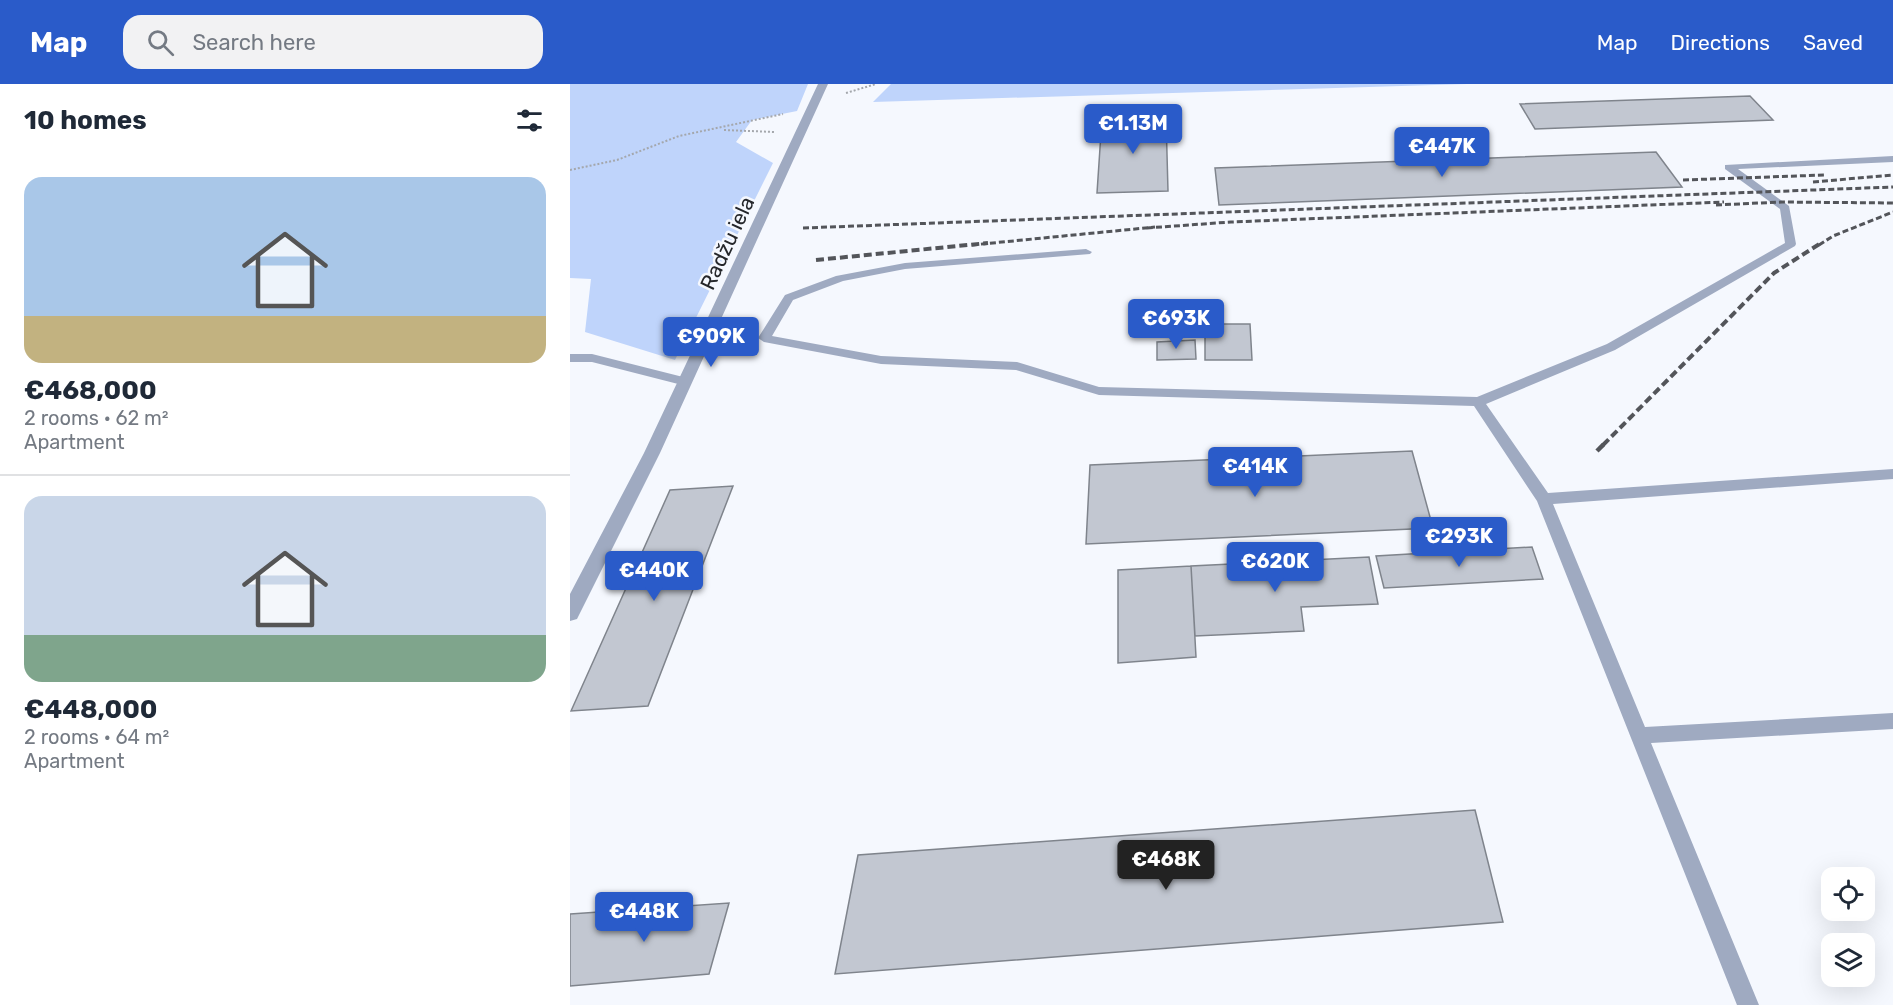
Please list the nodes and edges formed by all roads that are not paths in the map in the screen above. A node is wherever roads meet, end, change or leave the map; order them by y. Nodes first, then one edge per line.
1 (823, 84) edge
2 (1893, 159) edge
3 (1086, 252) dead end
4 (570, 358) edge
5 (686, 381) junction
6 (1478, 402) junction
7 (1893, 474) edge
8 (1544, 499) junction
9 (570, 612) edge
10 (1893, 721) edge
11 (1640, 735) junction
12 (1748, 1005) edge

1 - 5 street, Radžu iela
2 - 6 lane
3 - 6 lane
4 - 5 lane
5 - 9 street, Radžu iela
6 - 8 lane
7 - 8 lane
8 - 11 lane
10 - 11 lane
11 - 12 lane

